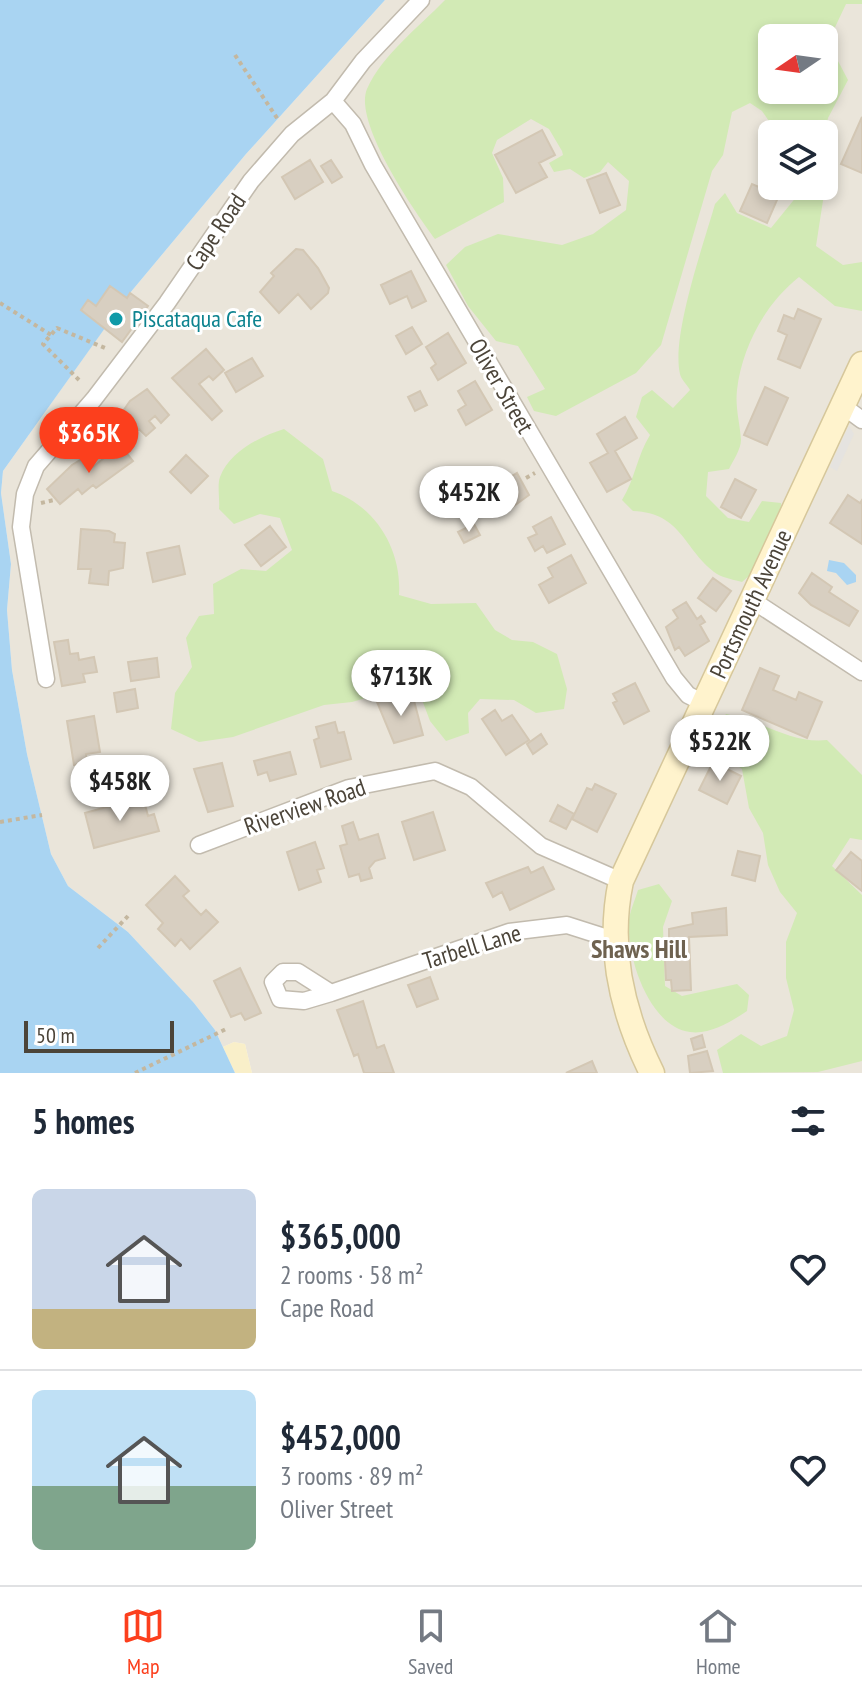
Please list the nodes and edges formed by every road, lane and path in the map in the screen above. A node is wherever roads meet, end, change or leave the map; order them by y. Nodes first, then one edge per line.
1 (421, 0) edge
2 (235, 55) dead end
3 (333, 101) junction
4 (279, 121) dead end
5 (0, 303) edge
6 (51, 335) junction
7 (105, 348) dead end
8 (862, 364) edge
9 (79, 380) dead end
10 (852, 413) edge
11 (752, 600) junction
12 (862, 672) edge
13 (46, 679) dead end
14 (704, 703) junction
15 (42, 815) dead end
16 (0, 822) edge
17 (199, 845) dead end
18 (621, 881) junction
19 (128, 916) dead end
20 (614, 940) junction
21 (98, 948) dead end
22 (331, 993) dead end
23 (226, 1029) dead end
24 (135, 1073) edge
25 (652, 1073) edge

1 - 3 street, Cape Road
2 - 4 path
3 - 13 street, Cape Road
3 - 14 street, Oliver Street
5 - 6 path
6 - 7 path
6 - 9 path
8 - 10 main road, Portsmouth Avenue
10 - 11 main road, Portsmouth Avenue
11 - 12 street
11 - 14 main road, Portsmouth Avenue
14 - 18 main road, Portsmouth Avenue
15 - 16 path
17 - 18 street, Riverview Road
18 - 20 main road, Portsmouth Avenue
19 - 21 path
20 - 22 street, Tarbell Lane
20 - 25 main road, Portsmouth Avenue
23 - 24 path

